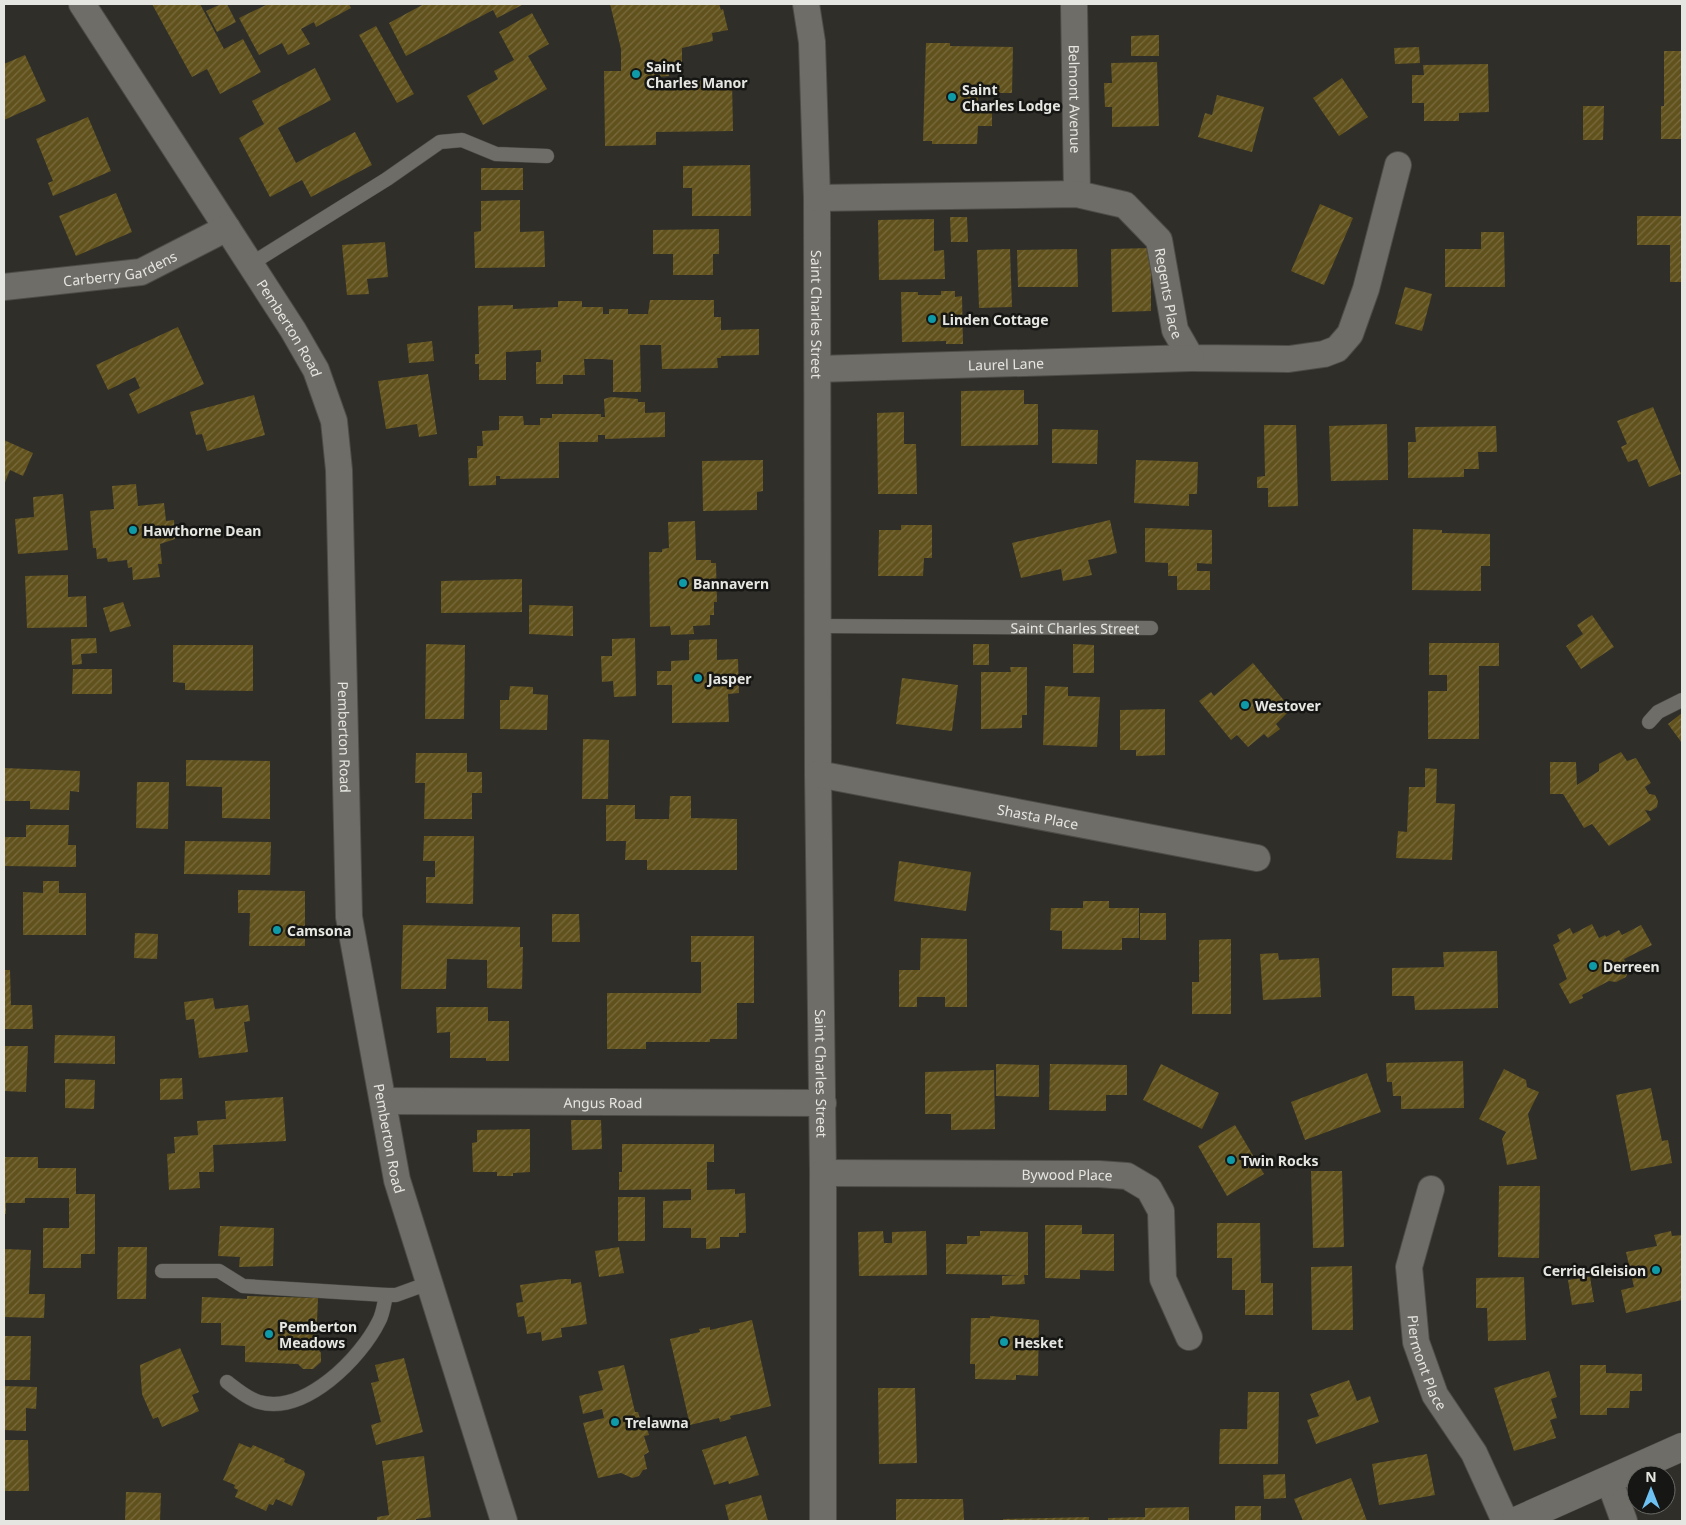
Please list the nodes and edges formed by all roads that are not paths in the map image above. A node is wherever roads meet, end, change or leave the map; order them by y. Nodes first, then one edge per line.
1 (82, 4) edge
2 (806, 4) edge
3 (1074, 4) edge
4 (547, 156) dead end
5 (1398, 166) dead end
6 (1077, 194) junction
7 (817, 198) junction
8 (227, 228) junction
9 (249, 265) junction
10 (4, 287) edge
11 (1191, 358) junction
12 (818, 369) junction
13 (819, 626) junction
14 (1151, 628) dead end
15 (1682, 700) edge
16 (1649, 722) dead end
17 (818, 774) junction
18 (1257, 858) dead end
19 (383, 1101) junction
20 (823, 1103) junction
21 (824, 1173) junction
22 (1431, 1189) dead end
23 (162, 1271) dead end
24 (429, 1283) junction
25 (386, 1295) junction
26 (1190, 1337) dead end
27 (227, 1382) dead end
28 (1682, 1447) edge
29 (1609, 1480) junction
30 (504, 1521) edge
31 (823, 1521) edge
32 (1506, 1521) edge
33 (1516, 1521) edge
34 (1624, 1521) edge

1 - 8 street, Pemberton Road
2 - 7 street, Saint Charles Street
3 - 6 street, Belmont Avenue
4 - 9 lane
5 - 11 street
6 - 7 street, Regents Place
6 - 11 street, Regents Place
7 - 12 street, Saint Charles Street
8 - 9 street, Pemberton Road
8 - 10 street, Carberry Gardens
9 - 19 street, Pemberton Road
11 - 12 street, Laurel Lane
12 - 13 street, Saint Charles Street
13 - 14 lane, Saint Charles Street
13 - 17 street, Saint Charles Street
15 - 16 lane
17 - 18 street, Shasta Place
17 - 20 street, Saint Charles Street
19 - 20 street, Angus Road
19 - 24 street, Pemberton Road
20 - 21 street, Saint Charles Street
21 - 26 street, Bywood Place
21 - 31 street, Saint Charles Street
22 - 32 street, Piermont Place
23 - 25 lane
24 - 25 lane
24 - 30 street, Pemberton Road
25 - 27 lane
28 - 29 street
29 - 33 street
29 - 34 street

